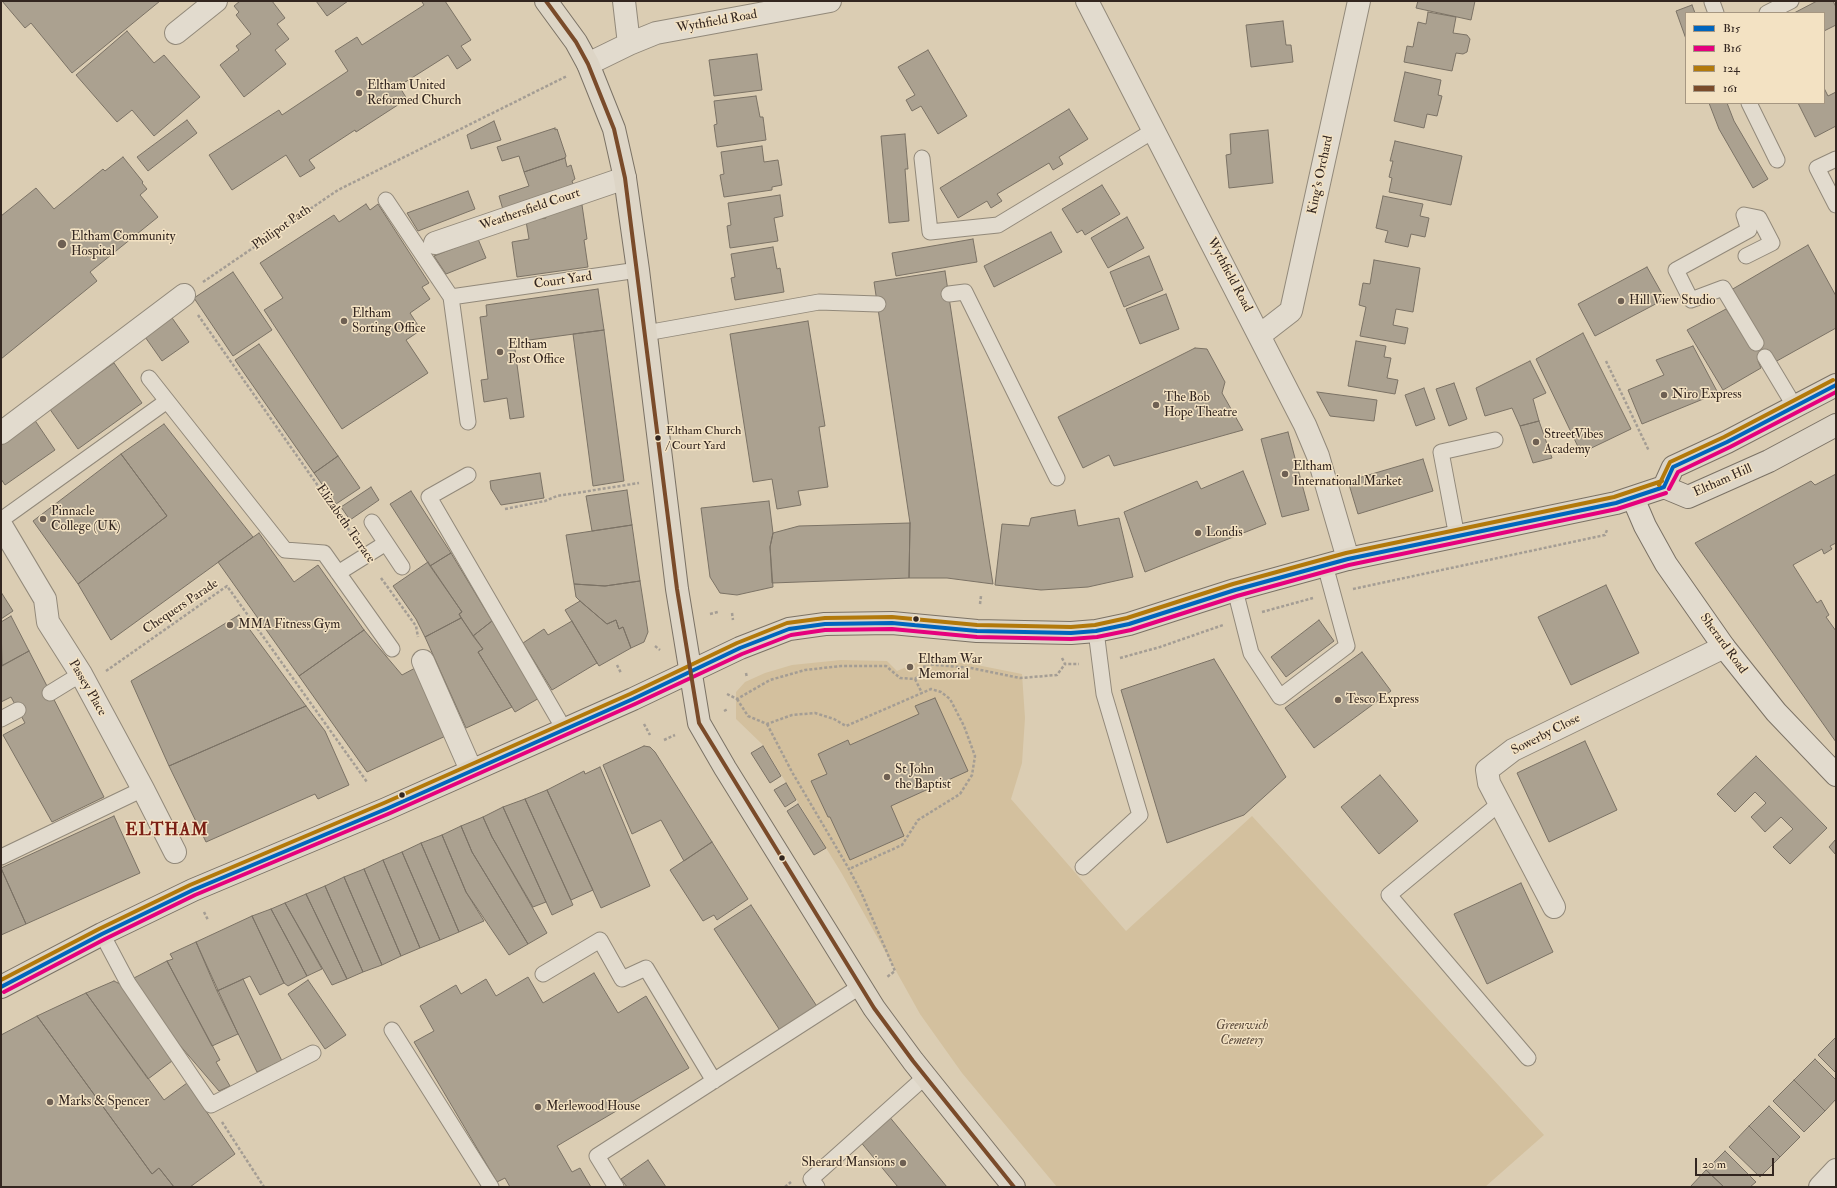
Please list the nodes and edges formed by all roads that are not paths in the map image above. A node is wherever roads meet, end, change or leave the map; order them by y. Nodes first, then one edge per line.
1 (216, 1) edge
2 (546, 1) edge
3 (624, 1) edge
4 (830, 1) edge
5 (1087, 1) edge
6 (1359, 1) edge
7 (1791, 1) edge
8 (1769, 12) edge
9 (176, 34) dead end
10 (629, 44) junction
11 (588, 64) junction
12 (1749, 104) edge
13 (1153, 130) junction
14 (922, 158) dead end
15 (1836, 159) edge
16 (1777, 160) dead end
17 (625, 178) junction
18 (386, 200) dead end
19 (1836, 205) edge
20 (435, 243) dead end
21 (1746, 256) dead end
22 (638, 270) junction
23 (948, 294) dead end
24 (184, 295) road end
25 (451, 298) junction
26 (878, 304) dead end
27 (646, 332) junction
28 (1260, 335) junction
29 (1756, 343) dead end
30 (1765, 357) dead end
31 (149, 378) dead end
32 (1836, 385) edge
33 (167, 401) junction
34 (1795, 407) junction
35 (468, 422) dead end
36 (1836, 425) edge
37 (1, 433) edge
38 (1495, 440) dead end
39 (468, 475) dead end
40 (1057, 478) dead end
41 (1664, 487) junction
42 (1633, 498) junction
43 (1, 520) edge
44 (372, 522) dead end
45 (1, 525) edge
46 (1458, 537) junction
47 (386, 543) junction
48 (1348, 559) junction
49 (1325, 565) junction
50 (402, 567) dead end
51 (338, 574) junction
52 (1235, 590) junction
53 (1096, 631) junction
54 (1724, 647) junction
55 (392, 648) dead end
56 (423, 660) road end
57 (691, 671) junction
58 (83, 680) junction
59 (50, 693) dead end
60 (18, 710) dead end
61 (1, 718) edge
62 (564, 730) junction
63 (471, 770) junction
64 (1836, 775) edge
65 (143, 789) junction
66 (1500, 803) junction
67 (175, 852) dead end
68 (1, 857) edge
69 (1083, 866) dead end
70 (1554, 907) dead end
71 (102, 934) junction
72 (543, 974) dead end
73 (861, 986) junction
74 (1, 987) edge
75 (392, 1030) dead end
76 (313, 1053) dead end
77 (1528, 1058) dead end
78 (925, 1077) junction
79 (714, 1081) junction
80 (1836, 1170) edge
81 (491, 1187) edge
82 (616, 1187) edge
83 (817, 1187) edge
84 (1014, 1187) edge
85 (1820, 1187) edge

1 - 9 street
2 - 11 main road
3 - 10 street
4 - 10 street, Wythfield Road
5 - 13 street, Wythfield Road
6 - 28 street, King's Orchard
7 - 8 lane
10 - 11 street
11 - 17 main road
12 - 16 lane
13 - 14 lane
13 - 28 street, Wythfield Road
15 - 19 lane
17 - 20 street, Weathersfield Court
17 - 22 main road
18 - 25 lane
21 - 29 lane
22 - 25 lane, Court Yard
22 - 27 main road
23 - 40 lane
24 - 37 street
25 - 35 lane
26 - 27 lane
27 - 57 main road
28 - 48 street, Wythfield Road
30 - 34 lane
31 - 33 lane
32 - 34 main road
33 - 43 lane
33 - 51 lane
34 - 41 main road
36 - 41 main road, Eltham Hill
38 - 46 lane
39 - 62 lane
41 - 42 main road
42 - 46 main road
42 - 54 street, Sherard Road
44 - 47 lane
45 - 58 street, Passey Place
46 - 48 main road
47 - 50 lane
47 - 51 lane
48 - 49 main road
49 - 52 main road
49 - 52 lane
51 - 55 lane
52 - 53 main road
53 - 57 main road
53 - 69 lane
54 - 64 street, Sherard Road
54 - 66 street, Sowerby Close
56 - 63 street
57 - 62 main road
57 - 73 main road
58 - 59 lane
58 - 65 street, Passey Place
60 - 61 lane
62 - 63 main road
63 - 71 main road
65 - 67 street, Passey Place
65 - 68 lane
66 - 70 street, Sowerby Close
66 - 77 lane
71 - 74 main road
71 - 76 lane
72 - 79 lane
73 - 78 main road
73 - 79 lane
75 - 81 lane
78 - 83 lane
78 - 84 main road
79 - 82 lane
80 - 85 street

